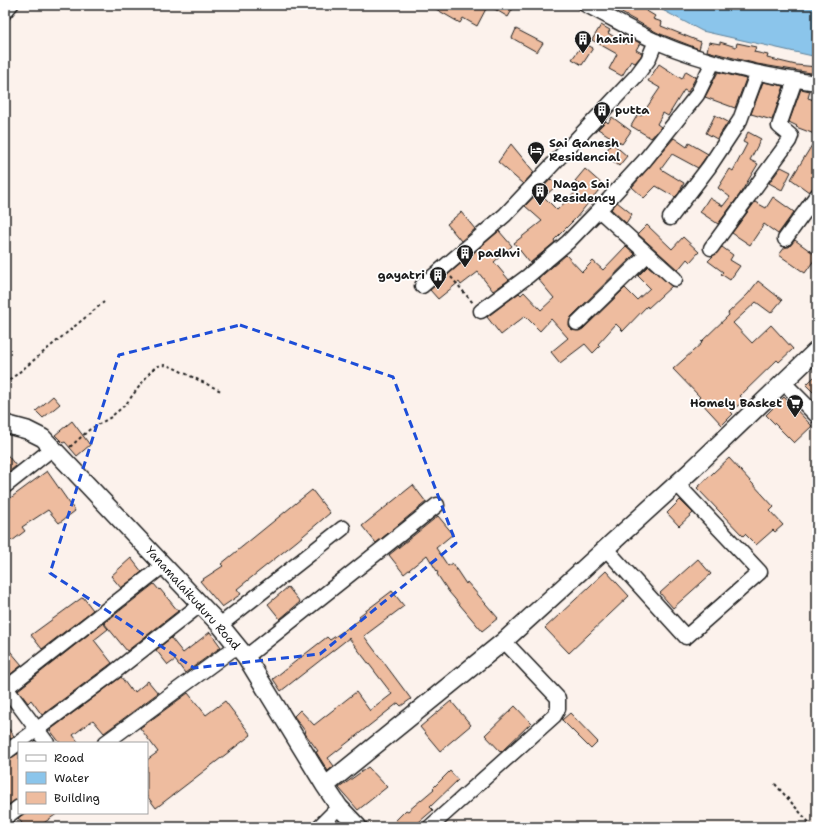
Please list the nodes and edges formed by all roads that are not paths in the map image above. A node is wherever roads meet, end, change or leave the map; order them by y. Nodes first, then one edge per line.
1 (15, 5) edge
2 (586, 5) edge
3 (5, 18) edge
4 (656, 41) junction
5 (713, 62) junction
6 (757, 74) junction
7 (794, 80) junction
8 (817, 84) edge
9 (817, 196) edge
10 (600, 210) junction
11 (670, 218) dead end
12 (785, 239) dead end
13 (711, 248) dead end
14 (647, 255) junction
15 (675, 279) dead end
16 (422, 286) dead end
17 (477, 307) road end
18 (577, 323) dead end
19 (817, 350) edge
20 (784, 383) junction
21 (817, 416) edge
22 (5, 424) edge
23 (56, 452) junction
24 (677, 484) junction
25 (5, 486) edge
26 (438, 505) dead end
27 (343, 528) dead end
28 (606, 549) junction
29 (164, 565) junction
30 (201, 604) junction
31 (220, 625) junction
32 (504, 641) junction
33 (242, 651) junction
34 (6, 688) edge
35 (37, 730) junction
36 (20, 742) edge
37 (46, 742) edge
38 (106, 742) edge
39 (18, 744) edge
40 (5, 753) edge
41 (326, 786) junction
42 (340, 806) junction
43 (18, 808) edge
44 (5, 818) edge
45 (318, 827) edge
46 (358, 827) edge
47 (430, 827) edge

1 - 3 lane
2 - 4 street
4 - 5 street
4 - 16 street
5 - 6 street
5 - 10 street
6 - 7 street
6 - 11 street
7 - 8 street
7 - 13 street
9 - 12 street
10 - 14 street
10 - 17 street
14 - 15 street
14 - 18 street
19 - 20 street
20 - 21 street
20 - 24 street
22 - 23 street, Yanamalaikuduru Road
23 - 25 street
23 - 29 street, Yanamalaikuduru Road
24 - 28 street
24 - 28 street
26 - 33 street
27 - 31 street
28 - 32 street
29 - 30 street, Yanamalaikuduru Road
29 - 34 street
30 - 31 street, Yanamalaikuduru Road
30 - 35 street
31 - 33 street, Yanamalaikuduru Road
32 - 41 street
32 - 47 street
33 - 38 street
33 - 41 street, Yanamalaikuduru Road
34 - 35 street
35 - 36 street
35 - 37 street
39 - 40 street
41 - 42 street, Yanamalaikuduru Road
42 - 45 street
42 - 46 street, Yanamalaikuduru Road
43 - 44 street

